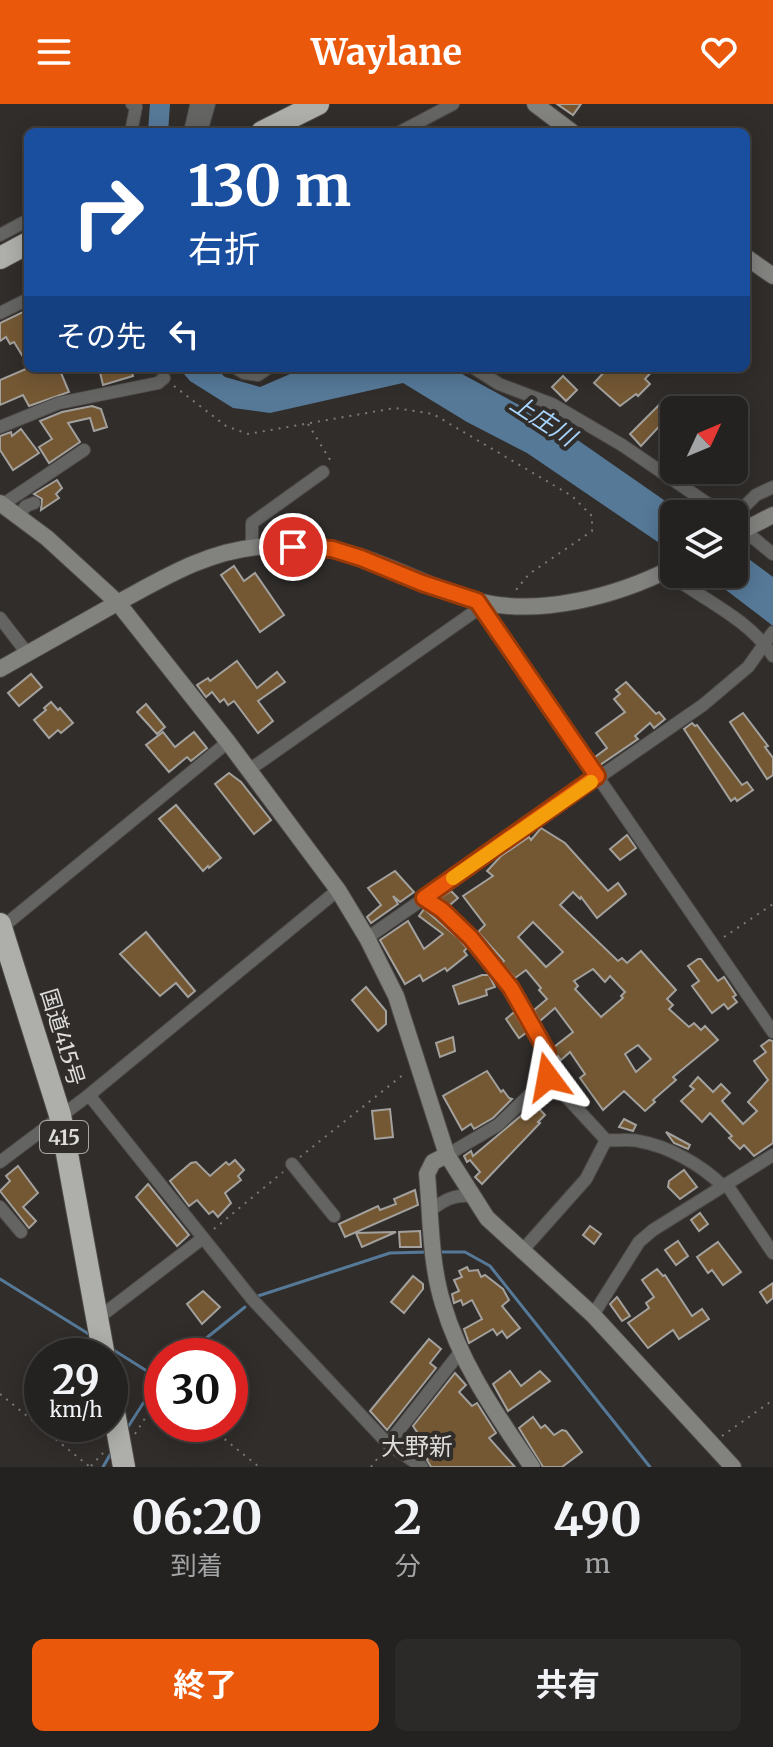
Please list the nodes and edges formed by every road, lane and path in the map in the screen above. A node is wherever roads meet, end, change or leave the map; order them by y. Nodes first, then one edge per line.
1 (201, 104) edge
2 (209, 104) edge
3 (295, 104) edge
4 (318, 104) edge
5 (453, 104) edge
6 (535, 104) edge
7 (135, 105) edge
8 (132, 128) edge
9 (191, 128) edge
10 (202, 128) edge
11 (255, 128) edge
12 (258, 128) edge
13 (408, 128) edge
14 (567, 128) edge
15 (24, 222) edge
16 (0, 235) edge
17 (24, 245) edge
18 (24, 256) edge
19 (0, 258) edge
20 (750, 260) edge
21 (0, 268) edge
22 (773, 276) edge
23 (24, 301) edge
24 (0, 313) edge
25 (242, 372) edge
26 (262, 372) edge
27 (480, 372) edge
28 (164, 378) joint
29 (308, 423) junction
30 (0, 427) edge
31 (84, 450) dead end
32 (323, 472) joint
33 (773, 487) edge
34 (703, 500) edge
35 (34, 503) dead end
36 (1, 504) edge
37 (748, 507) edge
38 (773, 515) edge
39 (18, 516) junction
40 (748, 522) edge
41 (748, 535) edge
42 (252, 548) junction
43 (773, 554) edge
44 (660, 574) edge
45 (695, 588) edge
46 (118, 603) junction
47 (479, 604) junction
48 (522, 606) junction
49 (0, 618) edge
50 (773, 632) edge
51 (764, 643) junction
52 (27, 653) junction
53 (773, 656) edge
54 (0, 669) edge
55 (228, 742) junction
56 (249, 770) junction
57 (597, 776) junction
58 (338, 890) junction
59 (424, 898) junction
60 (773, 904) edge
61 (1, 927) edge
62 (367, 938) junction
63 (713, 945) junction
64 (773, 1032) edge
65 (418, 1064) junction
66 (548, 1077) junction
67 (89, 1095) junction
68 (60, 1115) junction
69 (606, 1140) junction
70 (447, 1155) junction
71 (773, 1155) edge
72 (0, 1162) edge
73 (292, 1164) junction
74 (725, 1185) junction
75 (472, 1196) junction
76 (0, 1207) edge
77 (431, 1210) junction
78 (334, 1216) dead end
79 (21, 1232) dead end
80 (203, 1238) junction
81 (521, 1252) junction
82 (773, 1253) edge
83 (593, 1315) junction
84 (97, 1319) junction
85 (101, 1338) edge
86 (461, 1351) junction
87 (0, 1394) edge
88 (773, 1400) edge
89 (144, 1419) edge
90 (228, 1442) edge
91 (711, 1443) junction
92 (388, 1444) junction
93 (122, 1456) edge
94 (90, 1467) edge
95 (259, 1467) edge
96 (371, 1467) edge
97 (422, 1467) edge
98 (532, 1467) edge
99 (733, 1467) edge

1 - 9 street
2 - 10 street
3 - 11 highway
4 - 12 highway
5 - 13 street
6 - 14 street
7 - 8 street
15 - 16 street
17 - 19 highway
18 - 21 highway
20 - 22 street
23 - 24 street
25 - 26 street
27 - 34 street
28 - 29 path
28 - 30 street
29 - 32 path
29 - 48 path
31 - 36 street
32 - 42 street
33 - 37 street
35 - 39 street
36 - 39 street
38 - 40 street
39 - 46 street
41 - 43 street
42 - 46 street
42 - 47 street
44 - 48 street
45 - 51 street
46 - 52 street
46 - 55 street
47 - 48 street
47 - 56 street
47 - 57 street
49 - 52 street
50 - 51 street
51 - 53 street
51 - 57 street
52 - 54 street
55 - 56 street
55 - 61 street
56 - 58 street
57 - 59 street
57 - 63 street
58 - 62 street
58 - 67 street
59 - 62 street
59 - 66 street
60 - 63 path
61 - 68 highway, 国道415号 / 415
62 - 65 street
63 - 64 street
65 - 70 street
65 - 73 path
66 - 69 street
66 - 70 street
67 - 68 street
67 - 80 street
68 - 72 street
68 - 84 highway, 国道415号 / 415
69 - 74 street
69 - 81 street
70 - 75 street
70 - 77 street
71 - 74 street
73 - 78 street
73 - 80 path
74 - 82 street
74 - 83 street
75 - 77 street
75 - 81 street
76 - 79 street
77 - 86 street
80 - 84 street
80 - 92 street
81 - 83 street
83 - 91 street
84 - 85 highway, 国道415号 / 415
86 - 92 street
86 - 98 street
87 - 94 path
88 - 91 path
89 - 93 path
90 - 95 path
91 - 99 street
92 - 96 path
92 - 97 street

